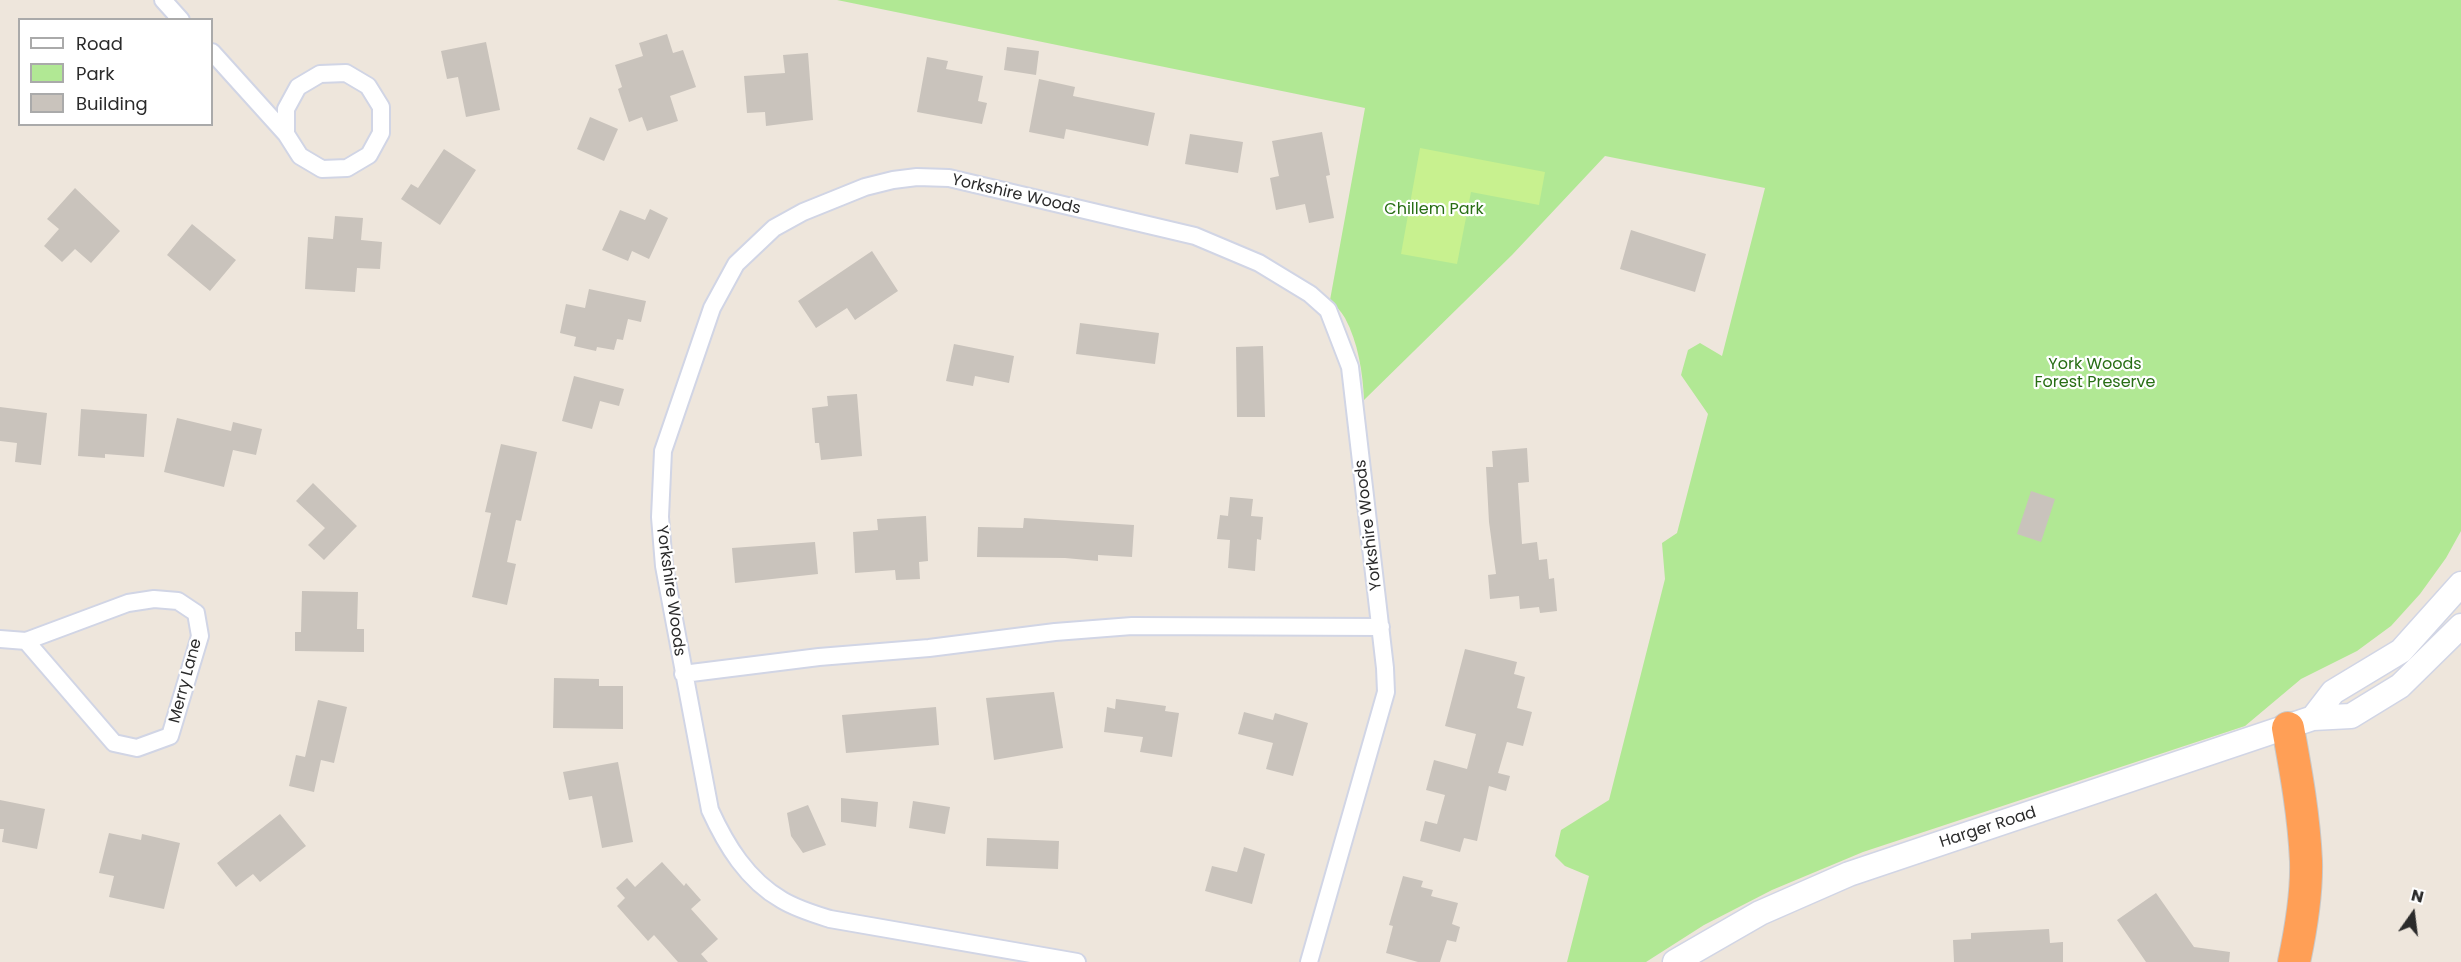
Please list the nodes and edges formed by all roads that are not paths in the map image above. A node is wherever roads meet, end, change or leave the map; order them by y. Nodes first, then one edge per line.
1 (163, 0) edge
2 (179, 18) edge
3 (213, 53) edge
4 (286, 134) junction
5 (2461, 584) edge
6 (2461, 626) edge
7 (1381, 627) junction
8 (0, 639) edge
9 (27, 641) junction
10 (683, 674) junction
11 (2300, 723) junction
12 (1077, 962) edge
13 (1309, 962) edge
14 (1675, 962) edge
15 (2294, 962) edge

1 - 2 street
3 - 4 street
4 - 4 street
5 - 11 street
6 - 11 street, Harger Road
7 - 10 street, Yorkshire Woods
7 - 10 street, Yorkshire Woods
7 - 13 street, Yorkshire Woods
8 - 9 street, Merry Lane
9 - 9 street, Merry Lane
10 - 12 street, Yorkshire Woods
11 - 14 street, Harger Road
11 - 15 highway

